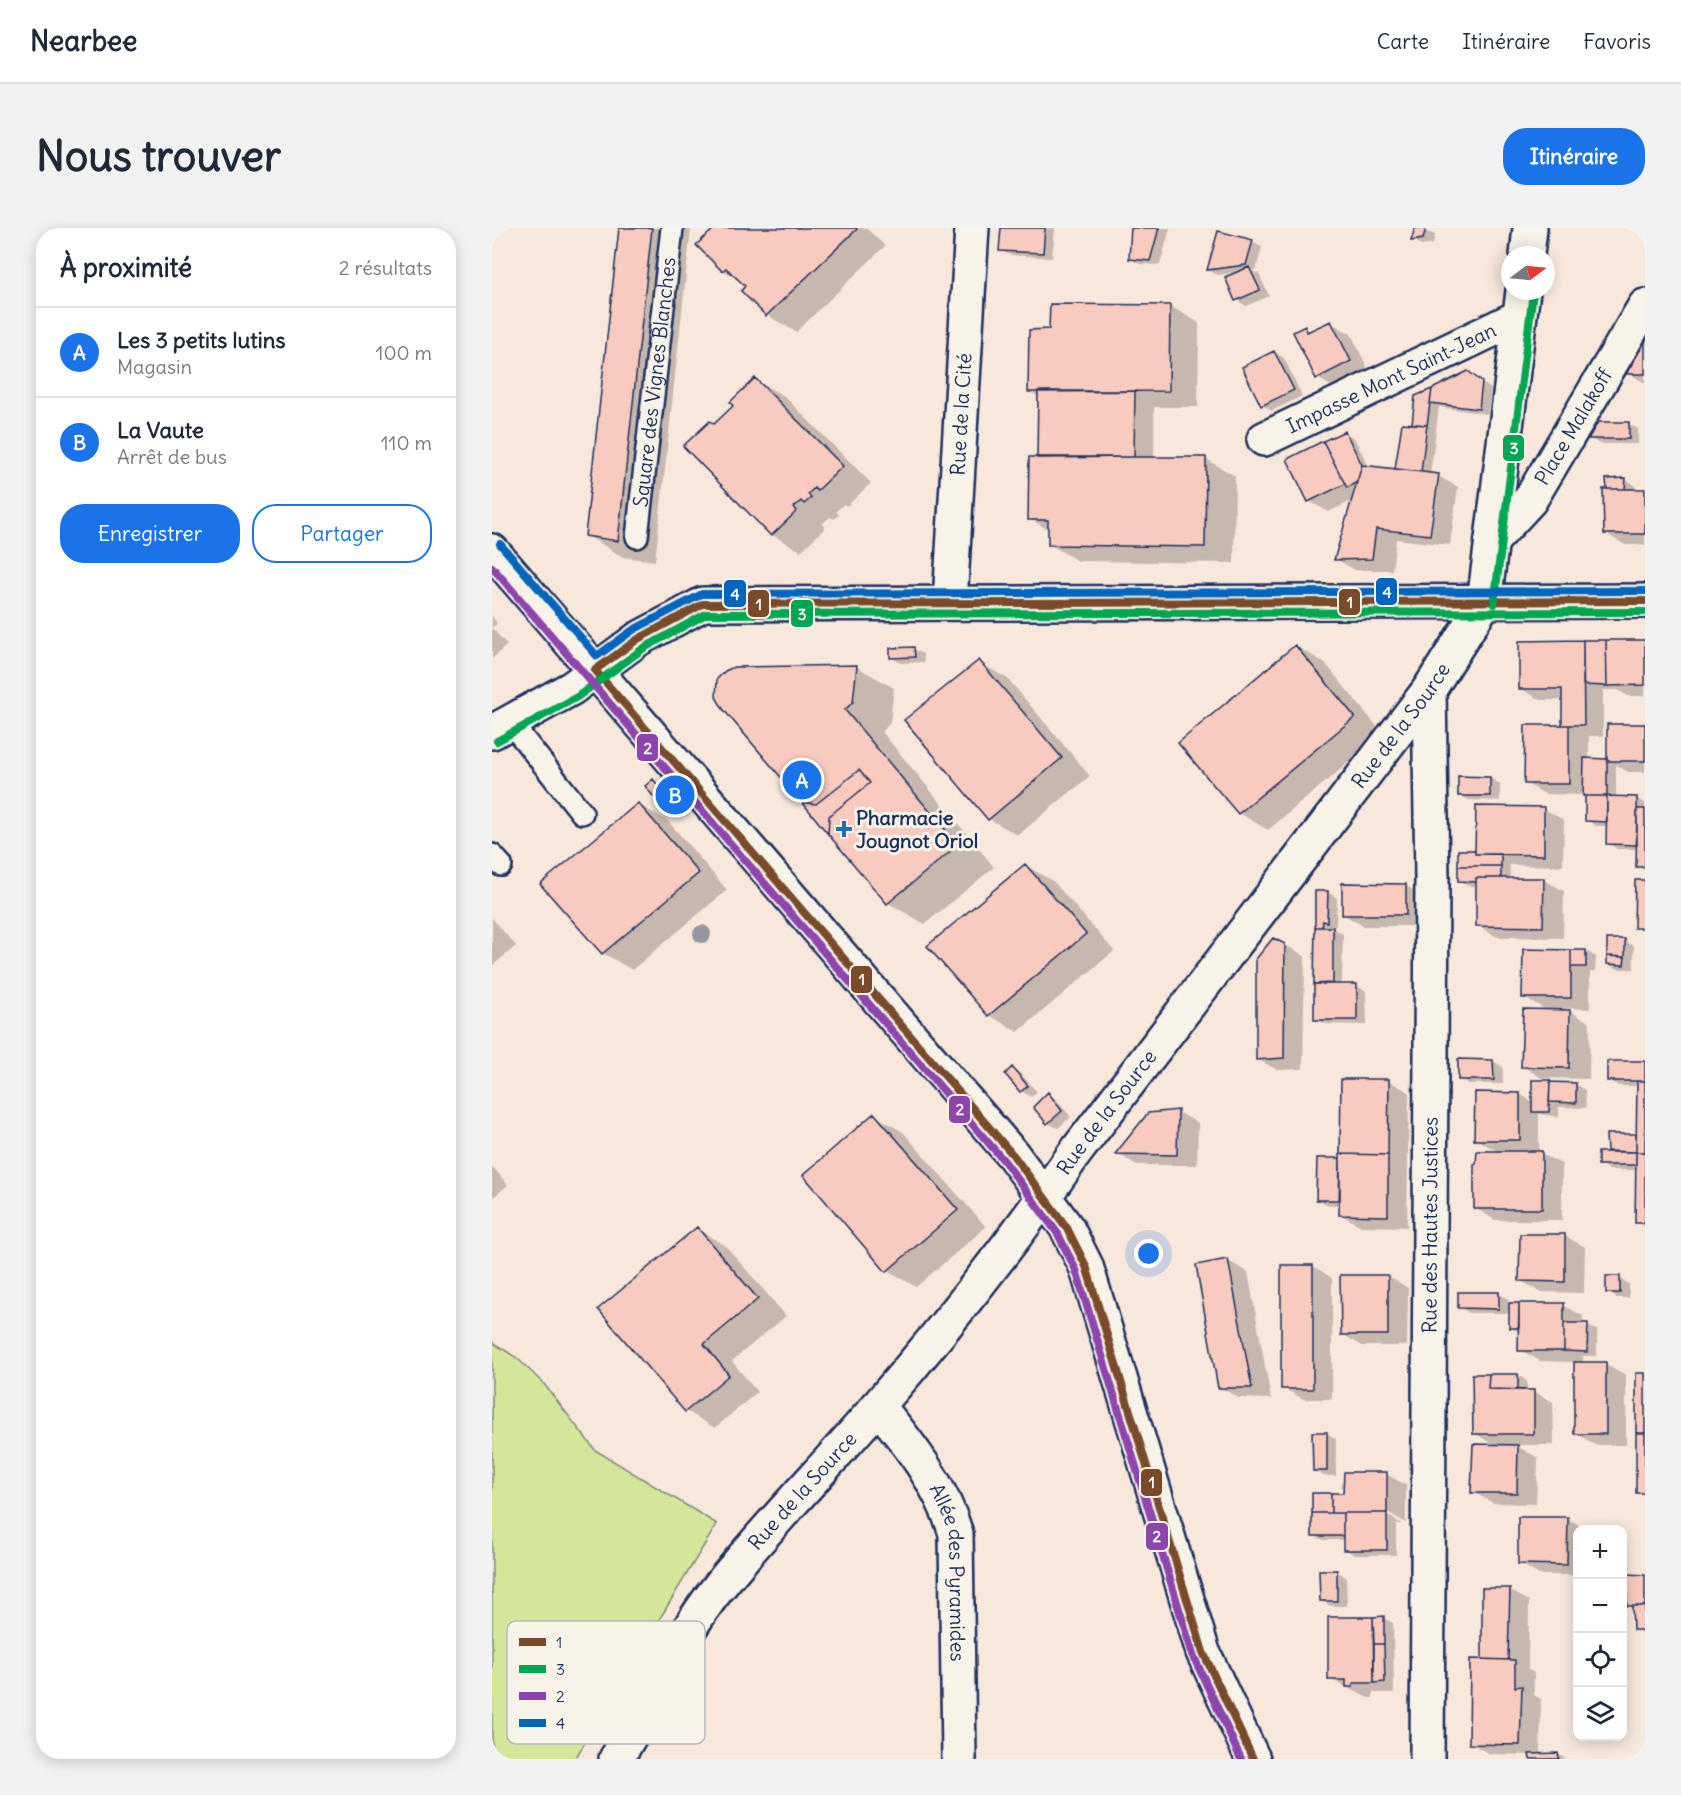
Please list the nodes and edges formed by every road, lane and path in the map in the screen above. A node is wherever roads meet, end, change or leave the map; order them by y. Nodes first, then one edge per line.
1 (672, 228) edge
2 (972, 228) edge
3 (1530, 228) edge
4 (1528, 246) edge
5 (1521, 304) edge
6 (1645, 306) edge
7 (1264, 440) dead end
8 (637, 537) dead end
9 (1492, 541) junction
10 (492, 551) edge
11 (1645, 601) edge
12 (950, 602) junction
13 (1484, 603) junction
14 (595, 670) junction
15 (1429, 690) junction
16 (501, 727) edge
17 (582, 813) dead end
18 (1045, 1197) junction
19 (878, 1406) junction
20 (693, 1621) edge
21 (626, 1744) edge
22 (616, 1759) edge
23 (958, 1759) edge
24 (1253, 1759) edge
25 (1427, 1759) edge

1 - 8 lane, Square des Vignes Blanches
2 - 12 street, Rue de la Cité
3 - 4 street
5 - 7 street, Impasse Mont Saint-Jean
5 - 9 street, Place Malakoff
6 - 9 street, Place Malakoff
9 - 13 street, Place Malakoff
10 - 14 street
11 - 13 street
12 - 13 street
12 - 14 street
13 - 15 street, Rue de la Source
14 - 16 street
14 - 18 street
15 - 18 street, Rue de la Source
15 - 25 street, Rue des Hautes Justices
16 - 17 lane
18 - 19 street, Rue de la Source
18 - 24 street
19 - 20 street, Rue de la Source
19 - 23 street, Allée des Pyramides
21 - 22 street, Rue de la Source

